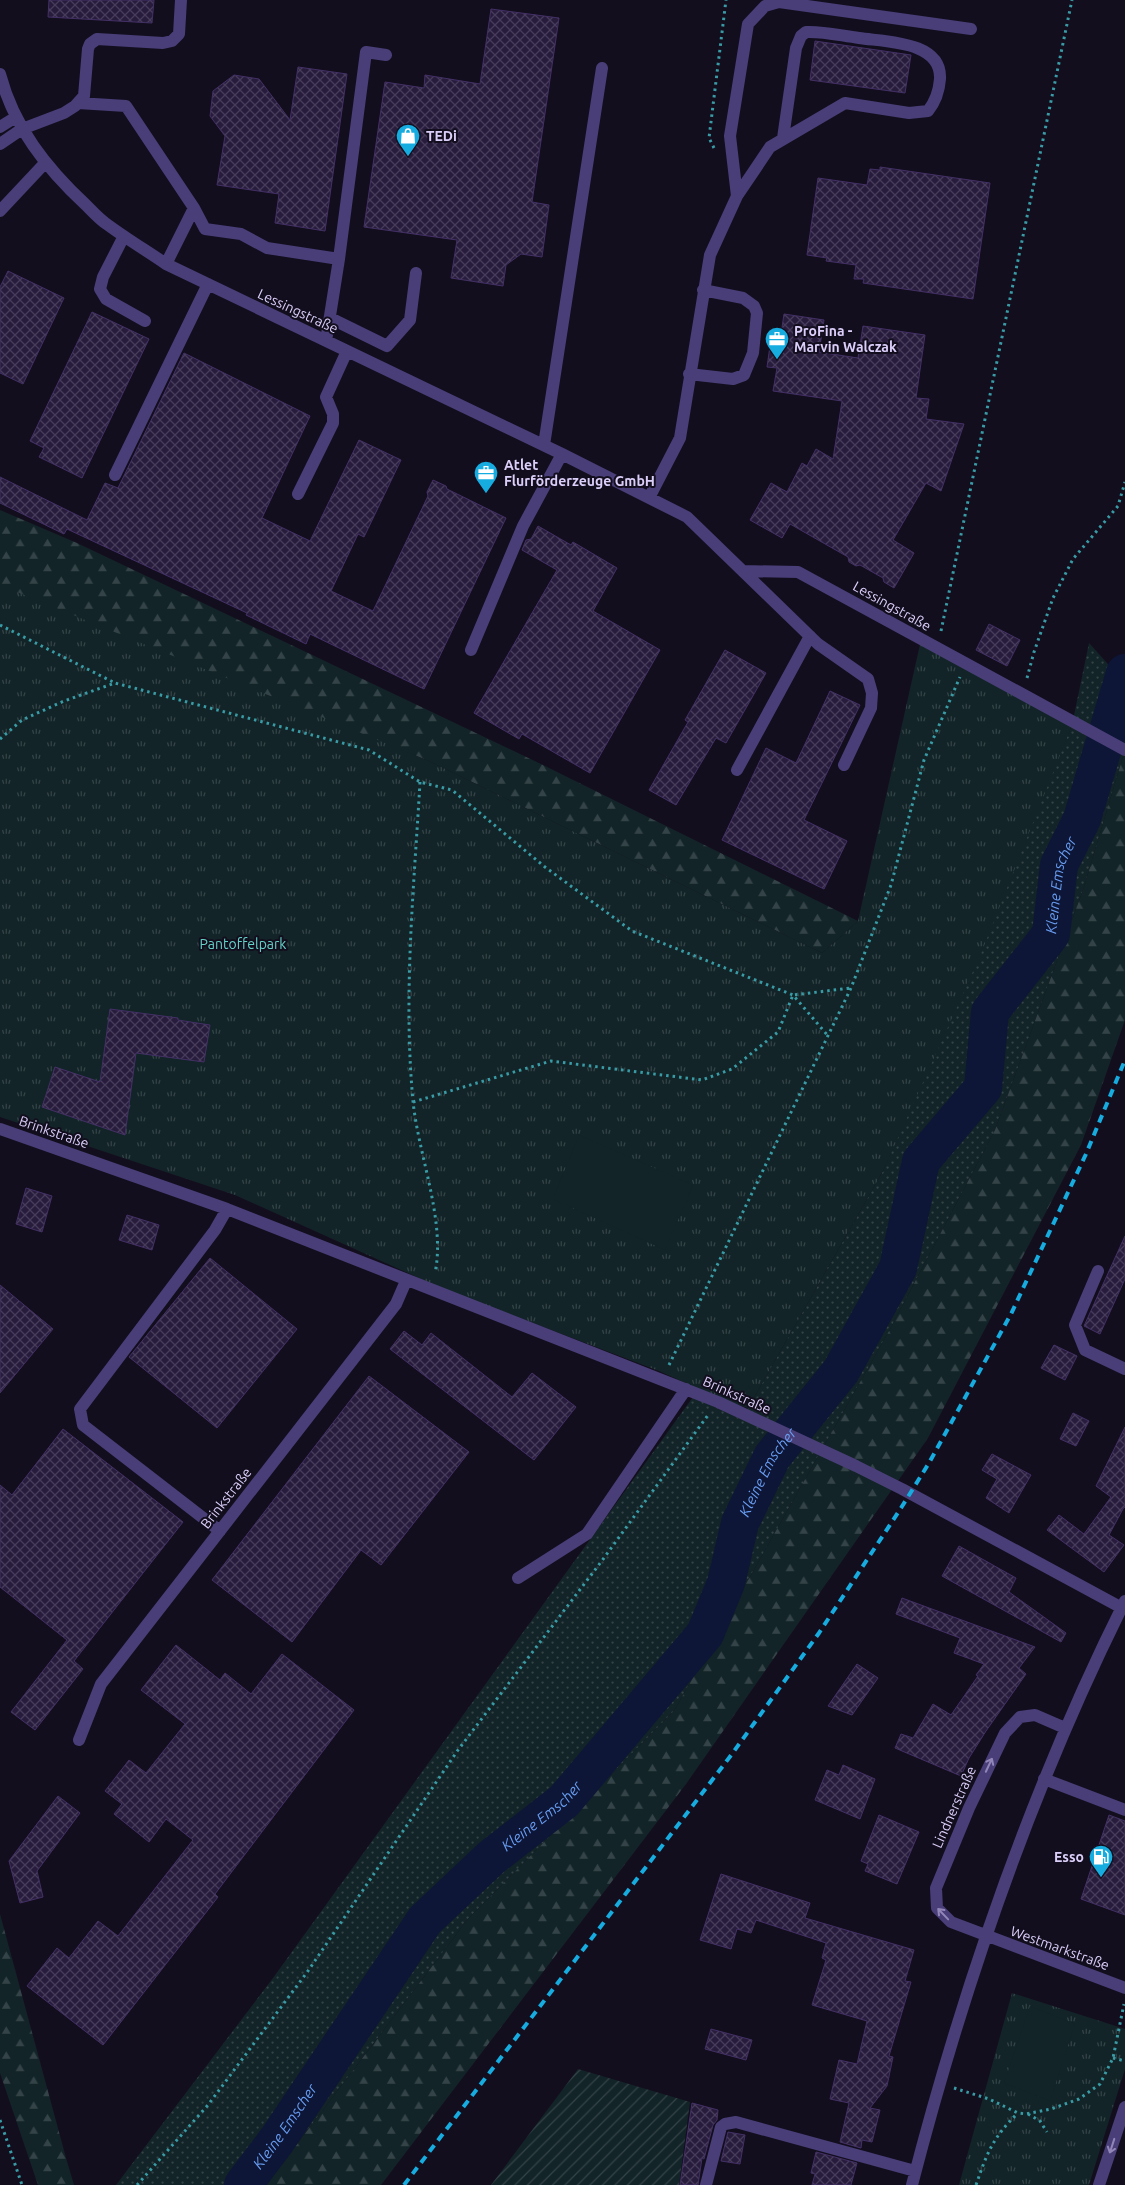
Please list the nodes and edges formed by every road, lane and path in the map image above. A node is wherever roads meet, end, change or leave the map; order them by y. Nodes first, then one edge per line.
1 (181, 0) edge
2 (1072, 0) edge
3 (971, 29) dead end
4 (386, 55) dead end
5 (602, 68) dead end
6 (0, 74) edge
7 (78, 103) junction
8 (16, 117) junction
9 (0, 126) edge
10 (22, 129) junction
11 (783, 138) junction
12 (0, 144) edge
13 (45, 163) junction
14 (737, 196) junction
15 (194, 208) junction
16 (0, 211) edge
17 (124, 236) junction
18 (339, 259) junction
19 (166, 264) junction
20 (416, 273) dead end
21 (208, 284) junction
22 (703, 290) junction
23 (330, 318) junction
24 (145, 321) dead end
25 (326, 341) junction
26 (387, 346) junction
27 (347, 350) junction
28 (382, 367) junction
29 (689, 374) junction
30 (544, 445) junction
31 (562, 454) junction
32 (115, 475) dead end
33 (1125, 482) edge
34 (298, 494) dead end
35 (650, 496) junction
36 (743, 570) junction
37 (0, 624) edge
38 (810, 636) junction
39 (937, 648) junction
40 (471, 650) dead end
41 (966, 665) junction
42 (116, 683) junction
43 (1023, 696) junction
44 (0, 739) edge
45 (1125, 750) edge
46 (844, 765) dead end
47 (737, 770) dead end
48 (420, 782) junction
49 (851, 988) junction
50 (793, 995) junction
51 (829, 1037) junction
52 (413, 1102) junction
53 (0, 1129) edge
54 (227, 1209) junction
55 (1098, 1271) dead end
56 (406, 1281) junction
57 (431, 1290) junction
58 (1125, 1369) edge
59 (662, 1379) junction
60 (686, 1389) junction
61 (718, 1402) junction
62 (220, 1532) junction
63 (518, 1578) dead end
64 (1123, 1605) edge
65 (1065, 1728) junction
66 (79, 1740) dead end
67 (1044, 1779) junction
68 (1125, 1810) edge
69 (986, 1936) junction
70 (1125, 1988) edge
71 (1125, 1999) edge
72 (1113, 2058) junction
73 (1125, 2061) edge
74 (940, 2083) junction
75 (1125, 2107) edge
76 (1018, 2113) junction
77 (1026, 2114) junction
78 (0, 2120) edge
79 (1047, 2132) dead end
80 (915, 2171) junction
81 (22, 2185) edge
82 (138, 2185) edge
83 (706, 2185) edge
84 (912, 2185) edge
85 (976, 2185) edge
86 (1100, 2185) edge

1 - 7 street
2 - 39 path
3 - 14 street
4 - 18 street
5 - 30 street
6 - 8 street, Lessingstraße
7 - 10 street
7 - 15 street
8 - 9 street
8 - 10 street, Lessingstraße
10 - 12 street
10 - 13 street, Lessingstraße
11 - 11 street
11 - 14 street
13 - 16 street
13 - 17 street, Lessingstraße
14 - 22 street
15 - 18 street
15 - 19 street
17 - 19 street, Lessingstraße
17 - 24 street
18 - 23 street
19 - 21 street, Lessingstraße
20 - 26 street
21 - 25 street, Lessingstraße
21 - 32 street
22 - 29 street
22 - 29 street
23 - 25 street
23 - 26 street
25 - 27 street, Lessingstraße
26 - 28 street
27 - 28 street, Lessingstraße
27 - 34 street
28 - 30 street, Lessingstraße
29 - 35 street
30 - 31 street, Lessingstraße
31 - 35 street, Lessingstraße
31 - 40 street
33 - 43 path
35 - 36 street, Lessingstraße
36 - 38 street
36 - 39 street, Lessingstraße
37 - 42 path
38 - 46 street
38 - 47 street
39 - 41 street, Lessingstraße
41 - 43 street, Lessingstraße
41 - 49 path
42 - 44 path
42 - 48 path
43 - 45 street, Lessingstraße
48 - 50 path
48 - 52 path
49 - 50 path
49 - 51 path
50 - 51 path
50 - 52 path
51 - 59 path
52 - 57 path
53 - 54 street, Brinkstraße
54 - 56 street, Brinkstraße
54 - 62 street
55 - 58 street
56 - 57 street, Brinkstraße
56 - 62 street, Brinkstraße
57 - 59 street, Brinkstraße
59 - 60 street, Brinkstraße
60 - 61 street, Brinkstraße
60 - 63 street
61 - 64 street, Brinkstraße
61 - 82 path
62 - 66 street, Brinkstraße
64 - 65 street
65 - 67 street
69 -> 65 street, Lindnerstraße
67 - 68 street
67 - 69 street
69 - 70 street, Westmarkstraße
69 - 74 street
71 - 72 path
72 - 73 path
72 - 77 path
74 - 76 path
74 - 80 street
75 -> 86 street
76 - 77 path
76 - 85 path
77 - 79 path
78 - 81 path
80 - 83 street
80 - 84 street

